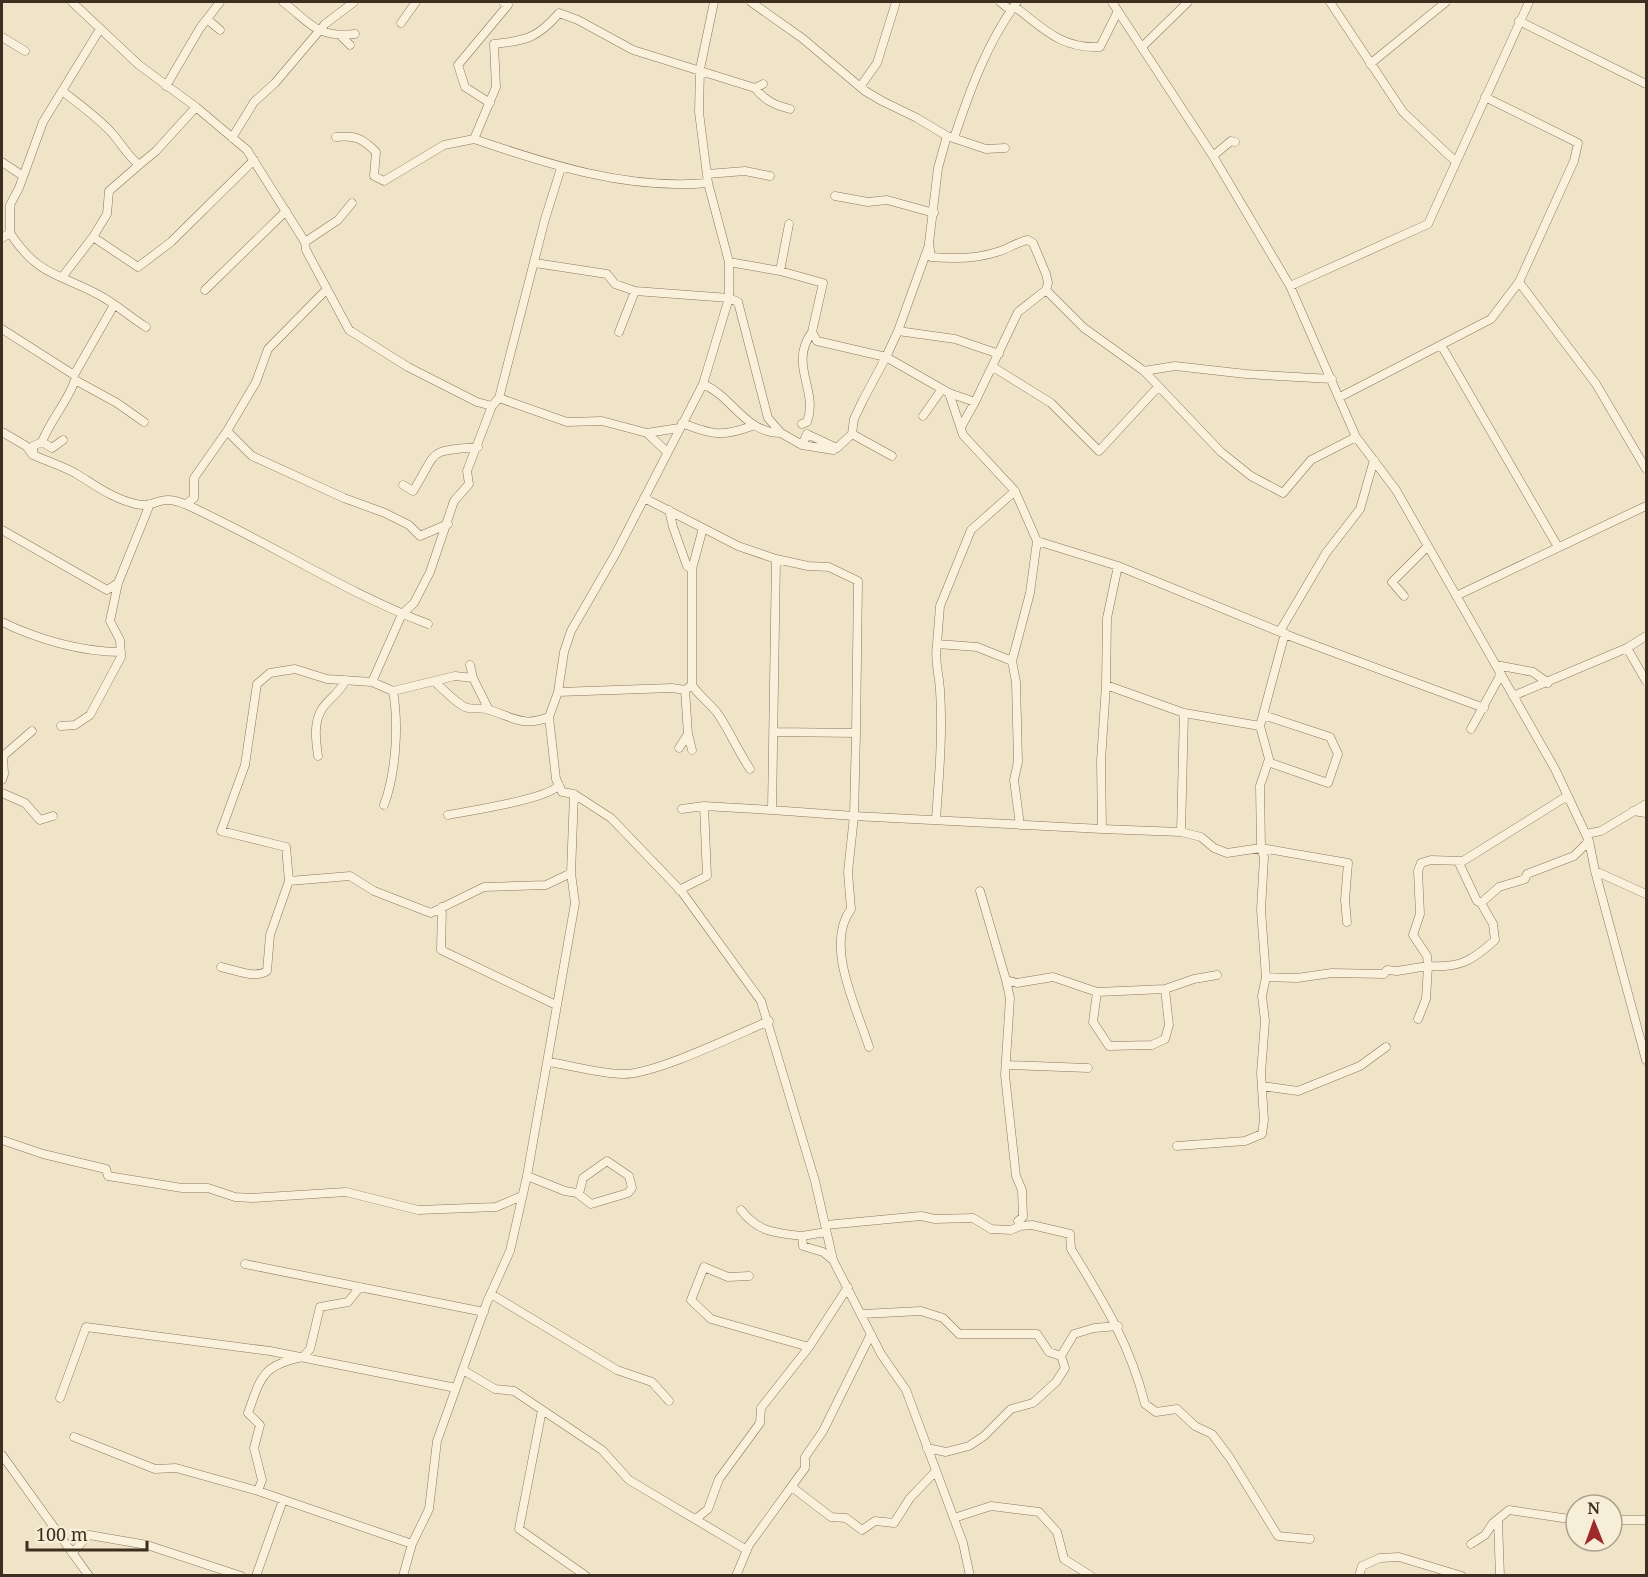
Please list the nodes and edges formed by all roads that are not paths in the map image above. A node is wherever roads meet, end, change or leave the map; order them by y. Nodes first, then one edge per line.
1 (72, 2) edge
2 (220, 2) edge
3 (283, 2) edge
4 (354, 2) edge
5 (416, 2) edge
6 (503, 2) edge
7 (714, 2) edge
8 (751, 2) edge
9 (896, 2) edge
10 (1000, 2) edge
11 (1112, 2) edge
12 (1188, 2) edge
13 (1330, 2) edge
14 (1446, 2) edge
15 (1529, 2) edge
16 (1014, 6) edge
17 (1118, 11) junction
18 (207, 19) junction
19 (1519, 21) junction
20 (401, 23) dead end
21 (100, 29) junction
22 (220, 30) dead end
23 (319, 31) junction
24 (354, 34) dead end
25 (341, 36) junction
26 (2, 37) edge
27 (350, 45) dead end
28 (1143, 46) junction
29 (25, 51) dead end
30 (1370, 64) junction
31 (700, 69) junction
32 (1647, 84) edge
33 (166, 86) junction
34 (860, 87) junction
35 (62, 91) junction
36 (1485, 97) junction
37 (490, 103) junction
38 (196, 107) junction
39 (790, 109) dead end
40 (336, 137) dead end
41 (951, 137) junction
42 (232, 138) junction
43 (474, 139) junction
44 (1235, 142) dead end
45 (1005, 148) dead end
46 (1213, 156) junction
47 (254, 160) junction
48 (2, 162) edge
49 (1456, 162) junction
50 (139, 165) junction
51 (561, 168) junction
52 (23, 176) junction
53 (770, 176) dead end
54 (707, 178) junction
55 (835, 196) dead end
56 (352, 203) dead end
57 (286, 211) junction
58 (934, 213) junction
59 (5, 224) edge
60 (789, 224) dead end
61 (10, 233) junction
62 (93, 237) junction
63 (2, 238) edge
64 (305, 242) junction
65 (929, 243) junction
66 (729, 262) junction
67 (535, 263) junction
68 (780, 271) junction
69 (63, 276) junction
70 (1519, 282) junction
71 (1290, 286) junction
72 (205, 290) dead end
73 (326, 290) junction
74 (1046, 290) junction
75 (635, 291) junction
76 (729, 298) junction
77 (114, 305) junction
78 (146, 327) dead end
79 (2, 329) edge
80 (898, 331) junction
81 (619, 332) dead end
82 (812, 332) junction
83 (1441, 345) junction
84 (999, 354) junction
85 (886, 357) junction
86 (993, 367) junction
87 (1144, 371) junction
88 (74, 377) junction
89 (1332, 379) junction
90 (703, 384) junction
91 (1158, 387) junction
92 (945, 391) junction
93 (1340, 397) junction
94 (499, 398) junction
95 (975, 402) junction
96 (492, 406) junction
97 (923, 416) dead end
98 (144, 422) dead end
99 (802, 424) dead end
100 (680, 426) junction
101 (752, 426) junction
102 (961, 427) junction
103 (227, 431) junction
104 (2, 432) edge
105 (781, 433) junction
106 (647, 434) junction
107 (852, 434) junction
108 (1356, 436) junction
109 (63, 440) dead end
110 (42, 442) junction
111 (478, 447) junction
112 (667, 452) junction
113 (33, 455) junction
114 (892, 456) dead end
115 (1374, 460) junction
116 (1647, 469) edge
117 (403, 485) dead end
118 (1015, 491) junction
119 (644, 498) junction
120 (150, 504) junction
121 (186, 504) junction
122 (1647, 506) edge
123 (669, 510) junction
124 (448, 524) junction
125 (703, 528) junction
126 (2, 530) edge
127 (1037, 541) junction
128 (1428, 546) junction
129 (1558, 548) junction
130 (776, 560) junction
131 (1118, 566) junction
132 (692, 569) junction
133 (118, 583) junction
134 (1456, 596) junction
135 (1404, 597) dead end
136 (402, 614) junction
137 (2, 622) edge
138 (428, 624) dead end
139 (1282, 632) junction
140 (1647, 636) edge
141 (937, 644) junction
142 (1626, 648) junction
143 (121, 651) junction
144 (1012, 661) junction
145 (1496, 665) junction
146 (470, 666) dead end
147 (1501, 674) junction
148 (473, 678) junction
149 (346, 680) junction
150 (1647, 681) edge
151 (372, 682) junction
152 (435, 682) junction
153 (1548, 683) junction
154 (1106, 684) junction
155 (688, 687) junction
156 (393, 691) junction
157 (558, 692) junction
158 (1514, 696) junction
159 (1484, 707) junction
160 (489, 710) junction
161 (1184, 713) junction
162 (1263, 715) junction
163 (549, 717) junction
164 (61, 726) dead end
165 (1260, 726) junction
166 (1471, 729) dead end
167 (32, 731) dead end
168 (775, 732) junction
169 (856, 733) junction
170 (688, 734) junction
171 (679, 748) dead end
172 (692, 750) dead end
173 (2, 756) edge
174 (318, 756) dead end
175 (1268, 762) junction
176 (750, 769) dead end
177 (2, 780) edge
178 (559, 785) junction
179 (2, 794) edge
180 (574, 794) junction
181 (1568, 798) junction
182 (1647, 804) edge
183 (384, 806) dead end
184 (704, 806) junction
185 (682, 809) dead end
186 (772, 810) junction
187 (1632, 811) junction
188 (1647, 813) edge
189 (448, 815) dead end
190 (53, 816) dead end
191 (854, 816) junction
192 (936, 819) junction
193 (1020, 825) junction
194 (1102, 829) junction
195 (1181, 832) junction
196 (1588, 838) junction
197 (1261, 848) junction
198 (1458, 861) junction
199 (1595, 871) junction
200 (571, 873) junction
201 (289, 881) junction
202 (679, 890) junction
203 (980, 891) dead end
204 (1647, 894) edge
205 (1481, 903) junction
206 (442, 908) junction
207 (1347, 922) dead end
208 (1428, 966) junction
209 (221, 967) dead end
210 (1217, 975) dead end
211 (1266, 977) junction
212 (1006, 980) junction
213 (1165, 989) junction
214 (1097, 992) junction
215 (556, 1005) junction
216 (1418, 1019) dead end
217 (769, 1021) junction
218 (869, 1047) dead end
219 (1386, 1047) dead end
220 (1647, 1060) edge
221 (549, 1062) junction
222 (1006, 1065) junction
223 (1088, 1068) dead end
224 (1262, 1086) junction
225 (2, 1140) edge
226 (1177, 1146) dead end
227 (527, 1176) junction
228 (577, 1193) junction
229 (522, 1196) junction
230 (741, 1210) dead end
231 (1020, 1226) junction
232 (826, 1228) junction
233 (802, 1236) junction
234 (832, 1260) junction
235 (245, 1264) dead end
236 (749, 1276) dead end
237 (360, 1287) junction
238 (848, 1287) junction
239 (491, 1294) junction
240 (484, 1312) junction
241 (862, 1314) junction
242 (1118, 1326) junction
243 (872, 1334) junction
244 (809, 1347) junction
245 (1061, 1356) junction
246 (303, 1358) junction
247 (463, 1370) junction
248 (456, 1388) junction
249 (60, 1398) dead end
250 (669, 1401) dead end
251 (542, 1410) junction
252 (74, 1437) dead end
253 (927, 1448) junction
254 (2, 1455) edge
255 (936, 1471) junction
256 (792, 1487) junction
257 (258, 1491) junction
258 (283, 1500) junction
259 (954, 1518) junction
260 (1564, 1518) edge
261 (696, 1520) junction
262 (1624, 1520) edge
263 (1498, 1521) junction
264 (1647, 1521) edge
265 (1310, 1539) dead end
266 (412, 1544) junction
267 (1471, 1545) dead end
268 (747, 1550) junction
269 (72, 1552) junction
270 (89, 1575) edge
271 (241, 1575) edge
272 (256, 1575) edge
273 (403, 1575) edge
274 (586, 1575) edge
275 (736, 1575) edge
276 (970, 1575) edge
277 (1091, 1575) edge
278 (1359, 1575) edge
279 (1462, 1575) edge
280 (1500, 1575) edge

1 - 21 street
2 - 18 street
3 - 23 street
4 - 23 street
5 - 20 street
6 - 37 street
7 - 31 street
8 - 34 street
9 - 34 street
10 - 16 street
11 - 17 street
12 - 28 street
13 - 30 street
14 - 30 street
15 - 19 street
16 - 17 street
16 - 41 street
17 - 28 street
18 - 22 street
18 - 33 street
19 - 32 street
19 - 36 street
21 - 33 street
21 - 35 street
23 - 25 street
23 - 42 street
24 - 25 street
25 - 27 street
26 - 29 street
28 - 46 street
30 - 49 street
31 - 37 street
31 - 39 street
31 - 54 street
33 - 38 street
34 - 41 street
35 - 50 street
35 - 52 street
36 - 49 street
36 - 70 street
37 - 43 street
38 - 42 street
38 - 50 street
40 - 43 street
41 - 45 street
41 - 58 street
42 - 47 street
43 - 51 street
44 - 46 street
46 - 71 street
47 - 57 street
47 - 62 street
48 - 52 street
49 - 71 street
50 - 62 street
51 - 54 street
51 - 67 street
52 - 59 street
53 - 54 street
54 - 66 street
55 - 58 street
56 - 64 street
57 - 64 street
57 - 72 street
58 - 65 street
59 - 61 street
60 - 68 street
61 - 63 street
61 - 69 street
62 - 69 street
64 - 73 street
65 - 74 street
65 - 80 street
66 - 68 street
66 - 76 street
67 - 75 street
67 - 94 street
68 - 82 street
69 - 77 street
70 - 83 street
70 - 116 street
71 - 89 street
73 - 96 street
73 - 103 street
74 - 84 street
74 - 87 street
75 - 76 street
75 - 81 street
76 - 90 street
76 - 105 street
77 - 78 street
77 - 88 street
79 - 88 street
80 - 84 street
80 - 85 street
82 - 85 street
82 - 99 street
83 - 93 street
83 - 129 street
84 - 86 street
85 - 92 street
85 - 107 street
86 - 91 street
86 - 95 street
87 - 89 street
87 - 91 street
88 - 98 street
88 - 110 street
89 - 93 street
90 - 100 street
90 - 101 street
91 - 108 street
92 - 95 street
92 - 97 street
92 - 102 street
93 - 108 street
94 - 96 street
94 - 106 street
95 - 102 street
96 - 111 street
100 - 101 street
100 - 106 street
100 - 112 street
101 - 105 street
102 - 118 street
103 - 121 street
103 - 124 street
104 - 113 street
105 - 107 street
106 - 112 street
107 - 114 street
108 - 115 street
109 - 110 street
110 - 113 street
111 - 117 street
111 - 124 street
112 - 119 street
113 - 120 street
115 - 128 street
115 - 139 street
118 - 127 street
118 - 141 street
119 - 123 street
119 - 157 street
120 - 121 street
120 - 133 street
121 - 136 street
122 - 129 street
123 - 125 street
123 - 132 street
124 - 136 street
125 - 130 street
125 - 132 street
126 - 133 street
127 - 131 street
127 - 144 street
128 - 134 street
128 - 135 street
129 - 134 street
130 - 168 street
130 - 169 street
131 - 139 street
131 - 154 street
132 - 155 street
133 - 143 street
134 - 145 street
136 - 138 street
136 - 151 street
137 - 143 street
139 - 159 street
139 - 162 street
140 - 142 street
141 - 144 street
141 - 192 street
142 - 150 street
142 - 153 street
143 - 164 street
144 - 193 street
145 - 147 street
145 - 153 street
146 - 148 street
147 - 158 street
147 - 159 street
148 - 152 street
148 - 160 street
149 - 151 street
149 - 174 street
149 - 201 street
151 - 156 street
152 - 156 street
152 - 160 street
153 - 158 street
154 - 161 street
154 - 194 street
155 - 157 street
155 - 170 street
155 - 176 street
156 - 183 street
157 - 163 street
158 - 181 street
159 - 166 street
160 - 163 street
161 - 165 street
161 - 195 street
162 - 165 street
162 - 175 street
163 - 178 street
165 - 175 street
167 - 173 street
168 - 169 street
168 - 186 street
169 - 191 street
170 - 171 street
170 - 172 street
173 - 177 street
175 - 197 street
178 - 180 street
178 - 189 street
179 - 190 street
180 - 200 street
180 - 202 street
181 - 196 street
181 - 198 street
182 - 187 street
184 - 185 street
184 - 186 street
184 - 202 street
186 - 191 street
187 - 188 street
187 - 196 street
191 - 192 street
191 - 218 street
192 - 193 street
193 - 194 street
194 - 195 street
195 - 197 street
196 - 199 street
196 - 205 street
197 - 207 street
197 - 211 street
198 - 205 street
198 - 208 street
199 - 204 street
199 - 220 street
200 - 206 street
200 - 215 street
201 - 206 street
201 - 209 street
202 - 217 street
203 - 212 street
205 - 208 street
206 - 215 street
208 - 211 street
208 - 216 street
210 - 213 street
211 - 224 street
212 - 214 street
212 - 222 street
213 - 214 street
213 - 214 street
215 - 221 street
217 - 221 street
217 - 232 street
219 - 224 street
221 - 227 street
222 - 223 street
222 - 231 street
224 - 226 street
225 - 229 street
227 - 228 street
227 - 229 street
228 - 228 street
229 - 239 street
230 - 233 street
231 - 232 street
231 - 242 street
232 - 233 street
232 - 234 street
233 - 234 street
234 - 238 street
235 - 237 street
236 - 244 street
237 - 240 street
237 - 246 street
238 - 241 street
238 - 244 street
239 - 240 street
239 - 250 street
240 - 247 street
241 - 243 street
241 - 245 street
242 - 245 street
242 - 265 street
243 - 253 street
243 - 256 street
244 - 261 street
245 - 253 street
246 - 248 street
246 - 249 street
246 - 257 street
247 - 248 street
247 - 251 street
248 - 266 street
251 - 261 street
251 - 274 street
252 - 257 street
253 - 255 street
254 - 269 street
255 - 256 street
255 - 259 street
256 - 268 street
257 - 258 street
258 - 266 street
258 - 272 street
259 - 276 street
259 - 277 street
260 - 263 street
261 - 268 street
262 - 264 street
263 - 267 street
263 - 280 street
266 - 273 street
268 - 275 street
269 - 270 street
269 - 271 street
278 - 279 street

